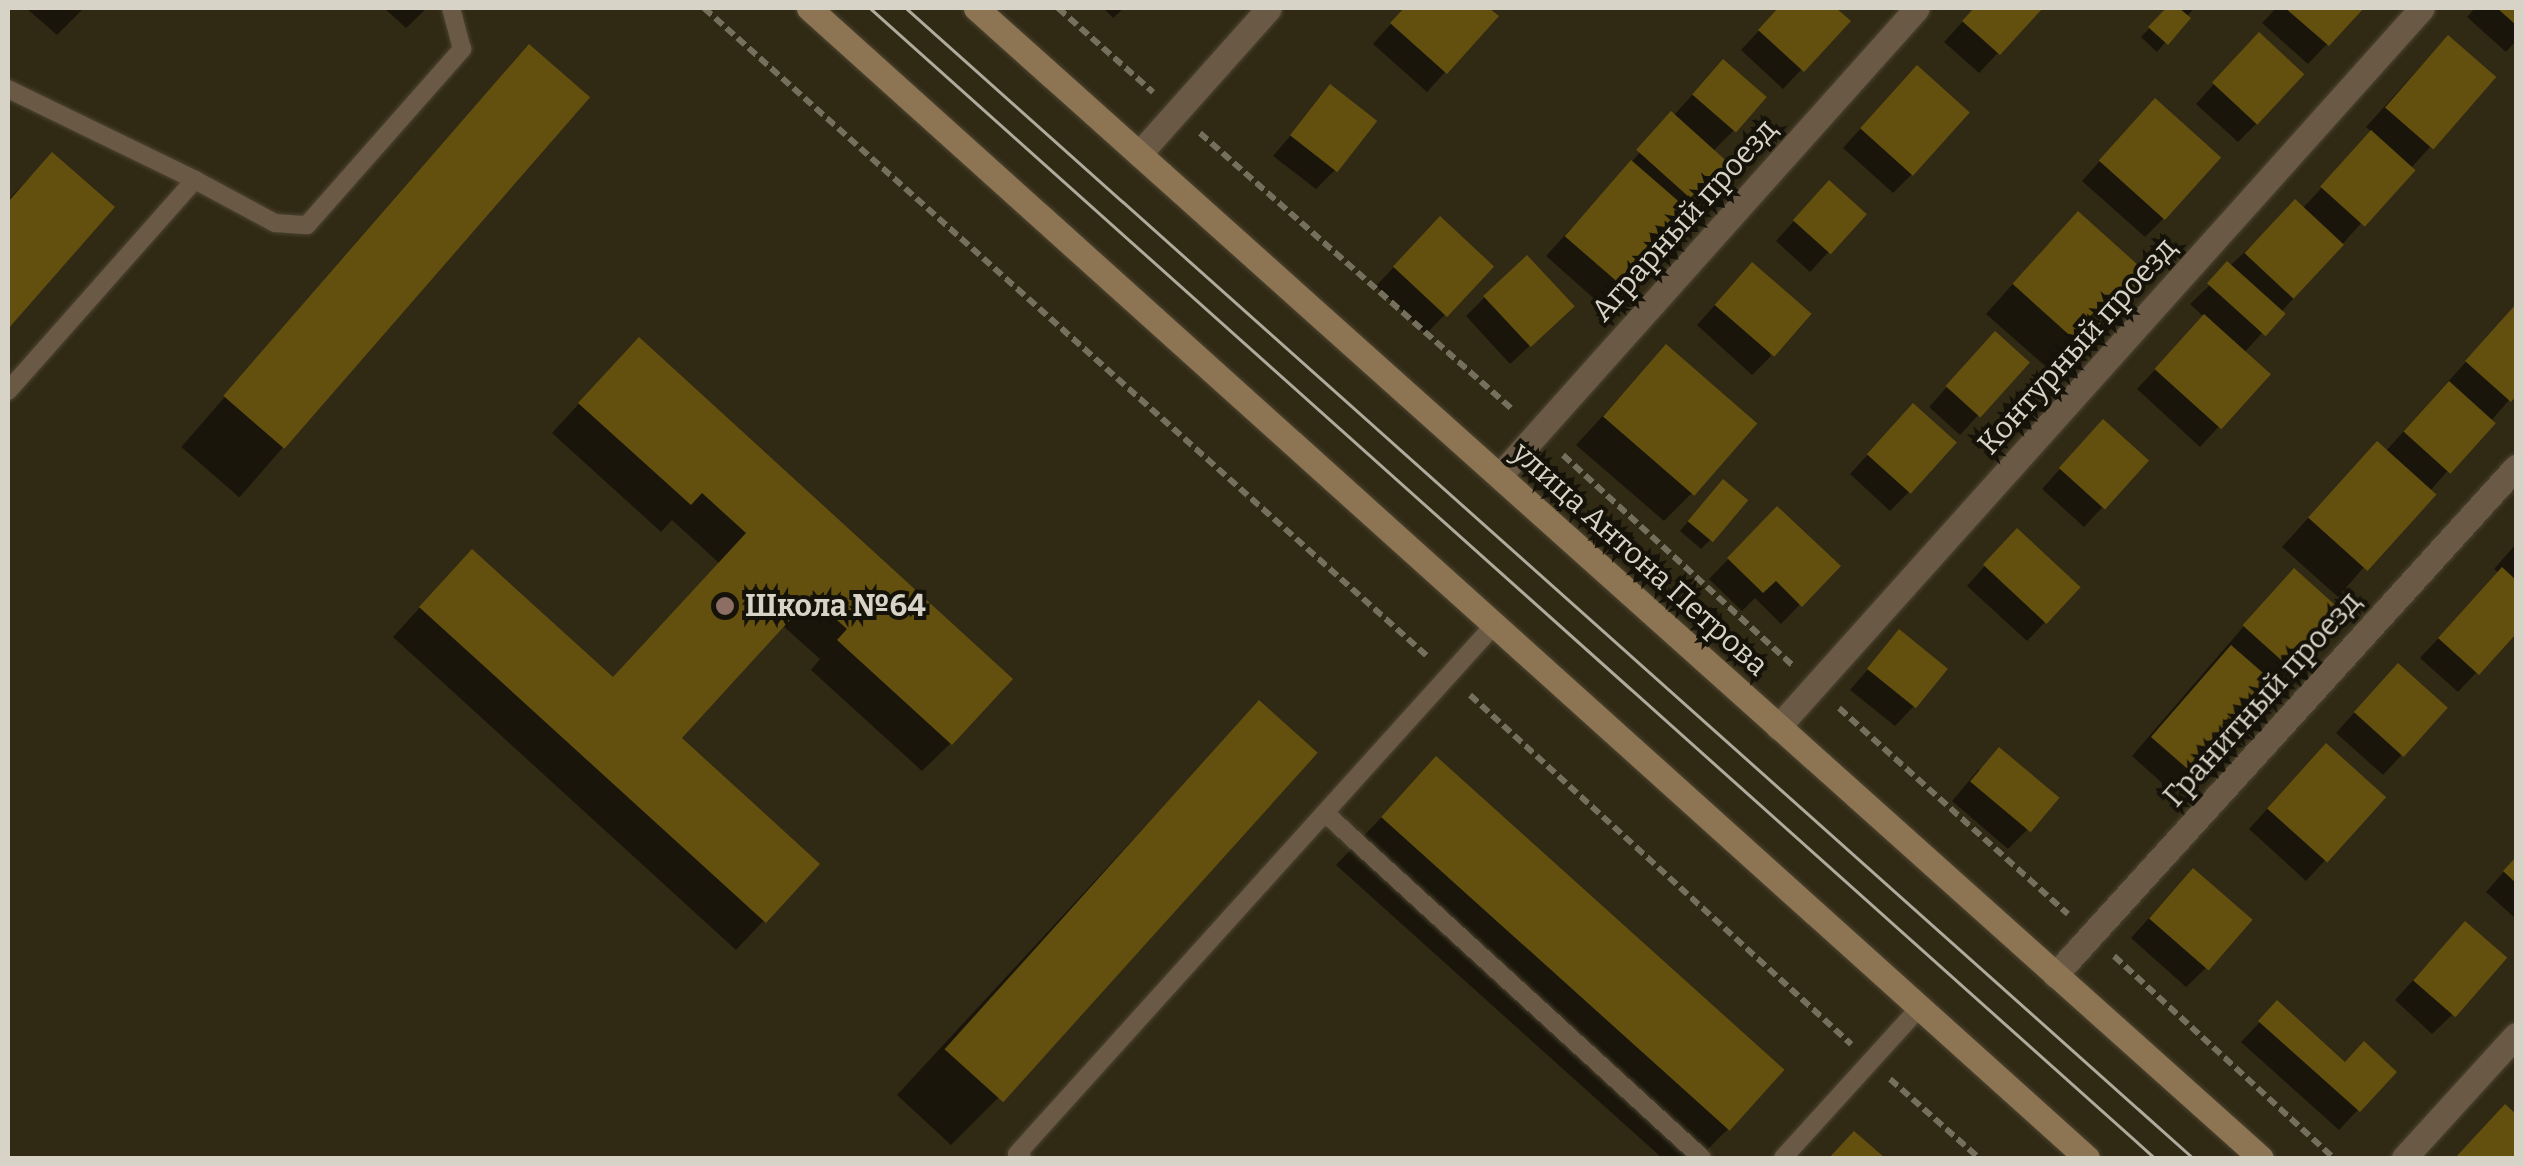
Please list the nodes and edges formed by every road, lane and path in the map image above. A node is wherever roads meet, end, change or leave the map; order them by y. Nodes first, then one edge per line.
1 (451, 8) edge
2 (704, 8) edge
3 (808, 8) edge
4 (976, 8) edge
5 (1058, 8) edge
6 (1269, 8) edge
7 (1917, 8) edge
8 (2422, 8) edge
9 (8, 89) edge
10 (1176, 112) junction
11 (1139, 154) junction
12 (196, 180) junction
13 (8, 391) edge
14 (1538, 432) junction
15 (2516, 467) edge
16 (1498, 476) junction
17 (1496, 624) junction
18 (1449, 676) junction
19 (1815, 686) junction
20 (1778, 727) junction
21 (1325, 814) junction
22 (2092, 936) junction
23 (2056, 975) junction
24 (1919, 1008) junction
25 (2516, 1035) edge
26 (1870, 1062) junction
27 (1022, 1158) edge
28 (1702, 1158) edge
29 (1783, 1158) edge
30 (1979, 1158) edge
31 (2087, 1158) edge
32 (2260, 1158) edge
33 (2334, 1158) edge
34 (2404, 1158) edge

1 - 12 lane
2 - 18 path
3 - 17 main road
4 - 11 main road, улица Антона Петрова
5 - 10 path
6 - 10 street
7 - 14 street, Аграрный проезд
8 - 19 street, Контурный проезд
9 - 12 lane
10 - 11 street
10 - 14 path
11 - 16 main road, улица Антона Петрова
12 - 13 lane
14 - 16 street, Аграрный проезд
14 - 19 path
15 - 22 street, Гранитный проезд
16 - 20 main road, улица Антона Петрова
17 - 18 lane
17 - 24 main road
18 - 21 lane
18 - 26 path
19 - 20 street, Контурный проезд
19 - 22 path
20 - 23 main road, улица Антона Петрова
21 - 27 lane
21 - 28 lane
22 - 23 street, Гранитный проезд
22 - 33 path
23 - 32 main road, улица Антона Петрова
24 - 26 lane
24 - 31 main road
25 - 34 street
26 - 29 lane
26 - 30 path

